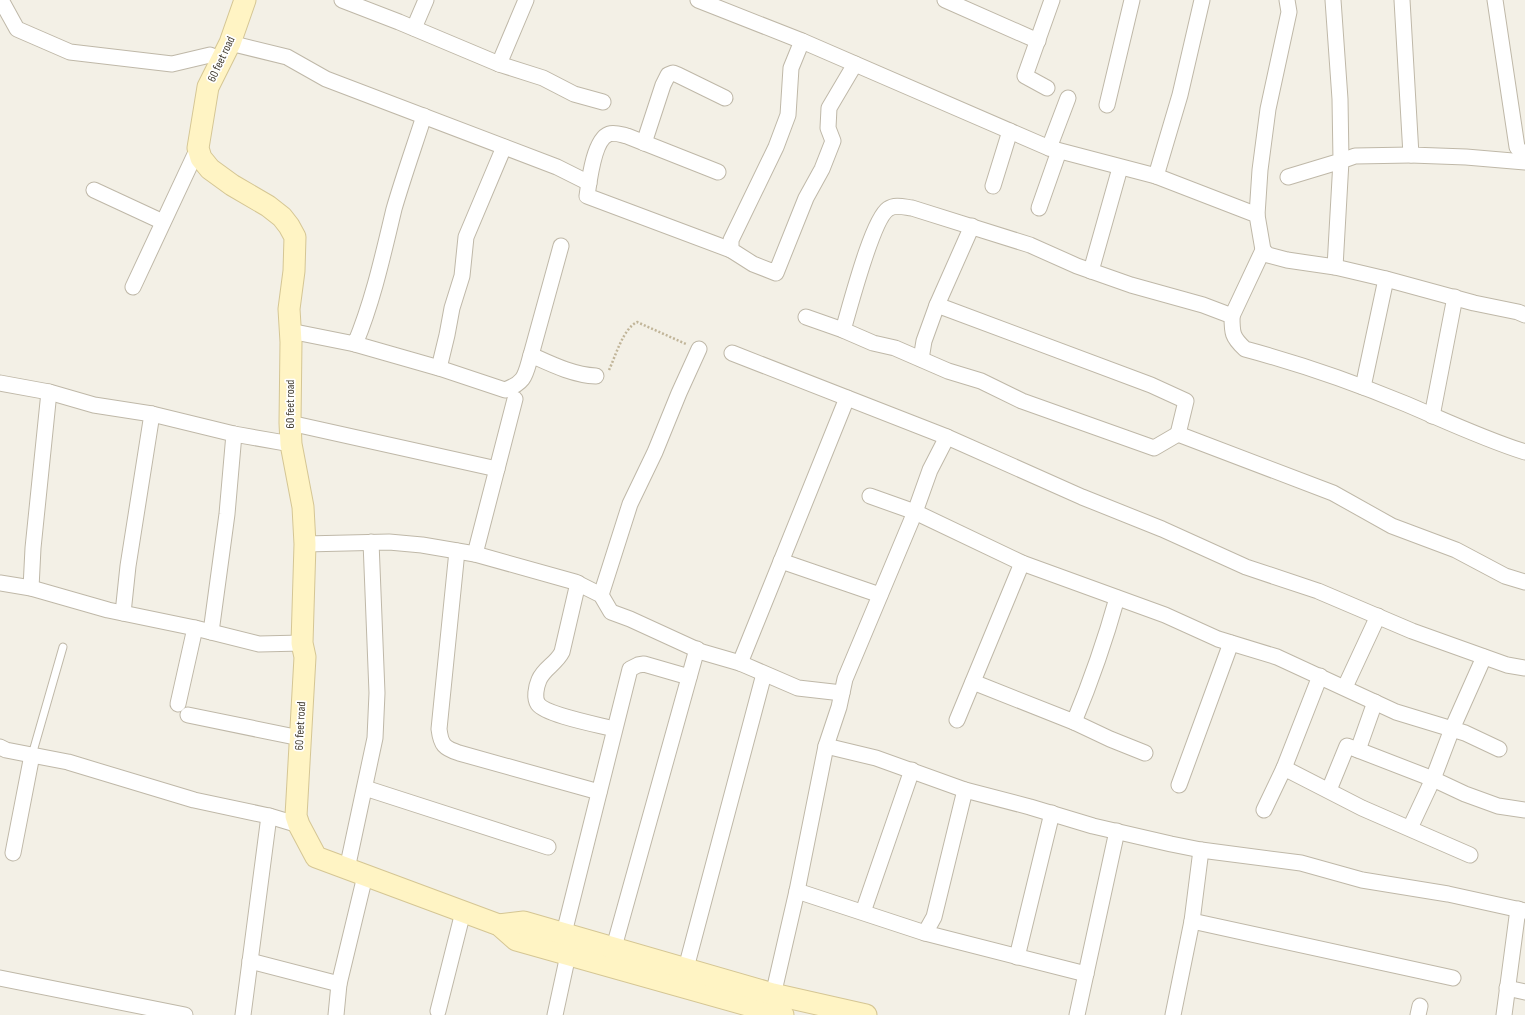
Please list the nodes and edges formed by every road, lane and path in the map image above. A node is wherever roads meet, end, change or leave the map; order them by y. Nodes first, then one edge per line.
1 (1, 0) edge
2 (245, 0) edge
3 (342, 0) edge
4 (426, 0) edge
5 (526, 0) edge
6 (698, 0) edge
7 (945, 0) edge
8 (1052, 0) edge
9 (1132, 0) edge
10 (1202, 0) edge
11 (1286, 0) edge
12 (1333, 0) edge
13 (1402, 0) edge
14 (1496, 0) edge
15 (414, 28) junction
16 (802, 41) junction
17 (1038, 41) junction
18 (226, 52) junction
19 (499, 64) junction
20 (855, 64) junction
21 (1047, 88) dead end
22 (725, 98) dead end
23 (1068, 98) dead end
24 (603, 102) dead end
25 (1107, 105) dead end
26 (424, 116) junction
27 (1010, 131) junction
28 (644, 143) junction
29 (504, 147) junction
30 (198, 148) junction
31 (1054, 149) junction
32 (1411, 155) junction
33 (1525, 157) edge
34 (1341, 161) junction
35 (1525, 162) edge
36 (1120, 168) junction
37 (718, 172) dead end
38 (1156, 176) junction
39 (1288, 177) dead end
40 (589, 183) junction
41 (993, 186) dead end
42 (94, 190) dead end
43 (1039, 208) dead end
44 (1257, 215) junction
45 (162, 222) junction
46 (972, 226) junction
47 (561, 246) dead end
48 (731, 250) junction
49 (1263, 250) junction
50 (1335, 267) junction
51 (1091, 271) junction
52 (1386, 279) junction
53 (133, 287) dead end
54 (1455, 297) junction
55 (937, 305) junction
56 (1525, 315) edge
57 (1232, 316) junction
58 (806, 317) dead end
59 (843, 330) junction
60 (290, 331) junction
61 (355, 344) junction
62 (699, 349) joint
63 (732, 353) dead end
64 (531, 355) junction
65 (921, 359) junction
66 (439, 368) junction
67 (596, 376) joint
68 (0, 384) edge
69 (1363, 387) junction
70 (49, 392) junction
71 (847, 398) junction
72 (514, 400) dead end
73 (152, 414) junction
74 (1432, 416) junction
75 (290, 423) junction
76 (234, 434) junction
77 (1178, 434) junction
78 (947, 437) junction
79 (291, 444) junction
80 (1525, 452) edge
81 (497, 469) junction
82 (870, 496) dead end
83 (915, 512) junction
84 (371, 542) junction
85 (305, 544) junction
86 (457, 551) junction
87 (475, 554) junction
88 (781, 561) junction
89 (1022, 563) junction
90 (1525, 582) edge
91 (0, 583) edge
92 (578, 584) junction
93 (31, 588) junction
94 (601, 595) junction
95 (880, 595) junction
96 (1117, 598) junction
97 (123, 613) junction
98 (1378, 616) junction
99 (195, 628) junction
100 (211, 632) junction
101 (302, 643) junction
102 (1230, 643) junction
103 (63, 647) dead end
104 (696, 649) junction
105 (1484, 657) junction
106 (740, 663) junction
107 (1525, 668) edge
108 (764, 674) junction
109 (689, 676) junction
110 (1320, 676) junction
111 (973, 682) junction
112 (1345, 687) junction
113 (842, 693) junction
114 (1375, 702) junction
115 (957, 720) dead end
116 (1074, 722) junction
117 (614, 729) junction
118 (1452, 729) junction
119 (300, 738) junction
120 (826, 746) junction
121 (0, 747) edge
122 (1499, 749) dead end
123 (1358, 750) junction
124 (1145, 752) dead end
125 (32, 755) junction
126 (1284, 768) junction
127 (912, 770) junction
128 (1432, 779) junction
129 (1179, 785) dead end
130 (365, 788) junction
131 (965, 790) junction
132 (1329, 790) junction
133 (599, 792) junction
134 (1264, 810) dead end
135 (1525, 810) edge
136 (1052, 813) junction
137 (269, 816) junction
138 (299, 825) junction
139 (1410, 828) junction
140 (1117, 831) junction
141 (548, 847) dead end
142 (1201, 850) junction
143 (13, 853) dead end
144 (1470, 855) dead end
145 (356, 872) junction
146 (797, 891) junction
147 (1521, 910) edge
148 (462, 912) junction
149 (863, 912) junction
150 (1192, 921) junction
151 (499, 925) junction
152 (564, 933) junction
153 (926, 933) junction
154 (614, 947) junction
155 (568, 955) junction
156 (1017, 957) junction
157 (250, 961) junction
158 (686, 968) junction
159 (1086, 974) junction
160 (0, 978) edge
161 (1453, 978) dead end
162 (339, 984) junction
163 (1507, 988) junction
164 (1525, 992) edge
165 (773, 1009) edge
166 (438, 1011) dead end
167 (185, 1015) edge
168 (244, 1015) edge
169 (336, 1015) edge
170 (555, 1015) edge
171 (866, 1015) edge
172 (1077, 1015) edge
173 (1173, 1015) edge
174 (1504, 1015) edge

1 - 18 street
2 - 18 street, 60 feet road
3 - 15 street
4 - 15 street
5 - 19 street
6 - 16 street
7 - 17 street
8 - 17 street
9 - 25 street
10 - 38 street
11 - 44 street
12 - 34 street
13 - 32 street
14 - 33 street
15 - 19 street
16 - 20 street
16 - 48 street
17 - 21 street
18 - 26 street
18 - 30 street, 60 feet road
19 - 24 street
20 - 27 street
20 - 48 street
22 - 28 street
23 - 31 street
26 - 29 street
26 - 61 street
27 - 31 street
27 - 41 street
28 - 37 street
28 - 40 street
29 - 40 street
29 - 66 street
30 - 45 street
30 - 60 street, 60 feet road
31 - 36 street
31 - 43 street
32 - 34 street
32 - 35 street
34 - 39 street
34 - 50 street
36 - 38 street
36 - 51 street
38 - 44 street
40 - 48 street
42 - 45 street
44 - 49 street
45 - 53 street
46 - 51 street
46 - 55 street
46 - 59 street
47 - 64 street
49 - 50 street
49 - 57 street
50 - 52 street
51 - 57 street
52 - 54 street
52 - 69 street
54 - 56 street
54 - 74 street
55 - 65 street
55 - 77 street
57 - 69 street
58 - 59 street
59 - 65 street
60 - 61 street
60 - 75 street, 60 feet road
61 - 66 street
62 - 67 path
62 - 94 street
63 - 71 street
64 - 66 street
64 - 67 street
65 - 77 street
68 - 70 street
69 - 74 street
70 - 73 street
70 - 93 street
71 - 78 street
71 - 88 street
72 - 81 street
73 - 76 street
73 - 97 street
74 - 80 street
75 - 79 street, 60 feet road
75 - 81 street
76 - 79 street
76 - 100 street
77 - 90 street
78 - 83 street
78 - 98 street
79 - 85 street, 60 feet road
81 - 87 street
82 - 83 street
83 - 89 street
83 - 95 street
84 - 85 street
84 - 86 street
84 - 130 street
85 - 101 street, 60 feet road
86 - 87 street
86 - 133 street
87 - 92 street
88 - 95 street
88 - 106 street
89 - 96 street
89 - 111 street
91 - 93 street
92 - 94 street
92 - 117 street
93 - 97 street
94 - 104 street
95 - 113 street
96 - 102 street
96 - 116 street
97 - 99 street
98 - 105 street
98 - 112 street
99 - 100 street
99 - 119 street
100 - 101 street
101 - 119 street, 60 feet road
102 - 110 street
102 - 129 street
103 - 125 lane
104 - 106 street
104 - 109 street
105 - 107 street
105 - 118 street
106 - 108 street
108 - 113 street
108 - 158 street
109 - 117 street
109 - 154 street
110 - 112 street
110 - 126 street
111 - 115 street
111 - 116 street
112 - 114 street
113 - 120 street
114 - 118 street
114 - 123 street
116 - 124 street
117 - 133 street
118 - 122 street
118 - 128 street
119 - 138 street, 60 feet road
120 - 127 street
120 - 146 street
121 - 125 street
123 - 128 street
123 - 132 street
125 - 137 street
125 - 143 street
126 - 132 street
126 - 134 street
127 - 131 street
127 - 149 street
128 - 135 street
128 - 139 street
130 - 141 street
130 - 145 street
131 - 136 street
131 - 153 street
132 - 139 street
133 - 152 street
136 - 140 street
136 - 156 street
137 - 138 street
137 - 157 street
138 - 145 street, 60 feet road
139 - 144 street
140 - 142 street
140 - 159 street
142 - 147 street
142 - 150 street
145 - 148 street
145 - 162 street
146 - 149 street
146 - 165 street
147 - 163 street
148 - 151 street
148 - 166 street
149 - 153 street
150 - 161 street
150 - 173 street
151 - 152 street
151 - 155 street
152 - 154 street
153 - 156 street
154 - 158 street
155 - 165 street
155 - 170 street
156 - 159 street
157 - 162 street
157 - 168 street
158 - 165 street
159 - 172 street
160 - 167 street
162 - 169 street
163 - 164 street
163 - 174 street
165 - 171 street

